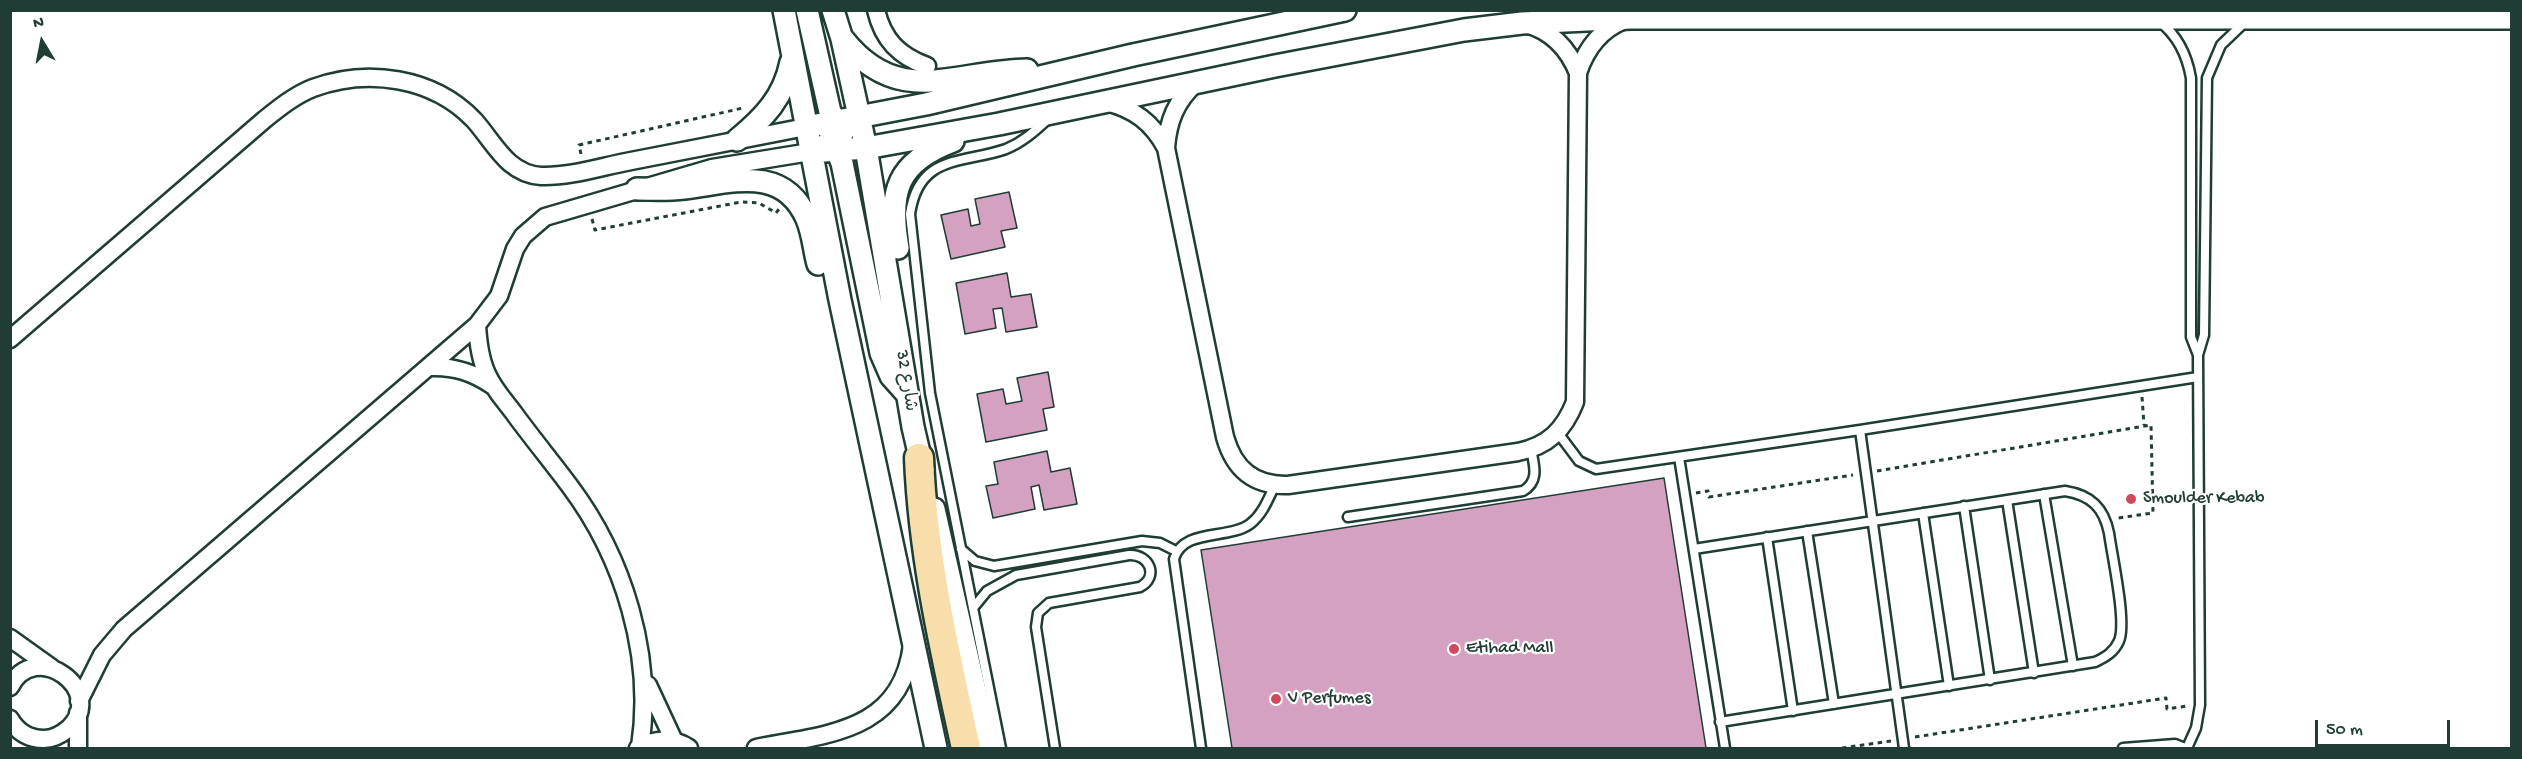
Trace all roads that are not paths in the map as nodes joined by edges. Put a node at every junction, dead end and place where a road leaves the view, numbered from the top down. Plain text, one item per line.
1 (784, 10) edge
2 (807, 10) edge
3 (833, 10) edge
4 (876, 10) edge
5 (1306, 10) edge
6 (1345, 10) edge
7 (1631, 18) junction
8 (2155, 18) junction
9 (2252, 18) junction
10 (2511, 18) edge
11 (1522, 23) junction
12 (1273, 27) junction
13 (842, 39) junction
14 (792, 55) junction
15 (927, 66) dead end
16 (1064, 72) junction
17 (1578, 73) junction
18 (1196, 83) junction
19 (1105, 102) junction
20 (1054, 112) junction
21 (860, 118) junction
22 (835, 122) junction
23 (999, 124) junction
24 (806, 127) junction
25 (737, 140) junction
26 (866, 148) junction
27 (1166, 148) junction
28 (837, 150) junction
29 (810, 152) junction
30 (637, 189) junction
31 (840, 300) junction
32 (894, 310) junction
33 (477, 325) junction
34 (10, 339) edge
35 (2198, 355) junction
36 (430, 368) junction
37 (2198, 377) junction
38 (493, 386) junction
39 (907, 394) junction
40 (1860, 430) junction
41 (1558, 433) junction
42 (1531, 449) junction
43 (1679, 457) junction
44 (920, 458) junction
45 (1275, 485) junction
46 (2044, 494) junction
47 (2007, 500) junction
48 (1964, 506) junction
49 (1923, 513) junction
50 (1348, 517) dead end
51 (1873, 521) junction
52 (1807, 531) junction
53 (1767, 537) junction
54 (960, 548) junction
55 (1694, 549) junction
56 (1176, 550) junction
57 (973, 608) junction
58 (10, 638) edge
59 (913, 642) junction
60 (2073, 666) junction
61 (52, 668) junction
62 (643, 673) junction
63 (2034, 673) junction
64 (1989, 680) junction
65 (1949, 686) junction
66 (10, 687) edge
67 (1897, 694) junction
68 (1834, 704) junction
69 (78, 707) junction
70 (1794, 711) junction
71 (10, 720) edge
72 (1720, 722) junction
73 (34, 739) junction
74 (10, 740) edge
75 (1904, 744) edge
76 (681, 745) edge
77 (51, 748) edge
78 (78, 748) edge
79 (639, 748) edge
80 (756, 748) edge
81 (936, 748) edge
82 (966, 748) edge
83 (988, 748) edge
84 (1001, 748) edge
85 (1055, 748) edge
86 (1201, 748) edge
87 (1725, 748) edge
88 (2123, 748) edge
89 (2186, 748) edge

1 - 14 street
2 - 22 street
3 - 13 street, شارع 32
4 - 15 street
5 - 12 street
6 - 12 street
7 - 8 street
7 - 11 street
7 - 17 street
8 - 9 street
8 - 35 lane
9 - 10 street
9 - 35 lane
11 - 17 street
11 - 18 street
12 - 16 street
13 - 16 street
13 - 21 street, شارع 32
14 - 24 street
14 - 25 street
16 - 21 street
17 - 41 street
18 - 19 street
18 - 27 street
19 - 20 street
19 - 27 street
20 - 23 street
20 - 54 lane
21 - 22 street
21 - 26 street, شارع 32
22 - 24 street
22 - 26 street
23 - 26 street
23 - 32 street
24 - 25 street
24 - 28 street
24 - 29 street
25 - 34 street
26 - 28 street
26 - 32 street, شارع 32
27 - 45 street
28 - 29 street
28 - 39 street
29 - 30 street
29 - 31 street
30 - 31 street
30 - 33 street
31 - 59 street
32 - 39 street, شارع 32
33 - 36 street
33 - 38 street
35 - 37 lane
36 - 38 street
36 - 69 street
37 - 40 lane
37 - 89 lane
38 - 62 street
39 - 44 street, شارع 32
40 - 43 lane
40 - 51 lane
41 - 42 street
41 - 43 lane
42 - 45 street
42 - 50 lane
43 - 55 lane
44 - 82 highway
44 - 83 street, شارع 32
45 - 56 lane
46 - 47 lane
46 - 60 lane
46 - 60 lane
47 - 48 lane
47 - 63 lane
48 - 49 lane
48 - 64 lane
49 - 51 lane
49 - 65 lane
51 - 52 lane
51 - 67 lane
52 - 53 lane
52 - 68 lane
53 - 55 lane
53 - 70 lane
54 - 56 lane
54 - 57 lane
55 - 72 lane
56 - 86 lane
57 - 84 lane
57 - 85 lane
58 - 61 street
59 - 80 street
59 - 81 street
60 - 63 lane
61 - 66 street
61 - 69 street
62 - 76 street
62 - 79 street
63 - 64 lane
64 - 65 lane
65 - 67 lane
67 - 68 lane
67 - 75 lane
68 - 70 lane
69 - 73 street
69 - 78 street
70 - 72 lane
71 - 73 street
72 - 87 lane
73 - 74 street
73 - 77 street
76 - 79 street
88 - 89 lane

